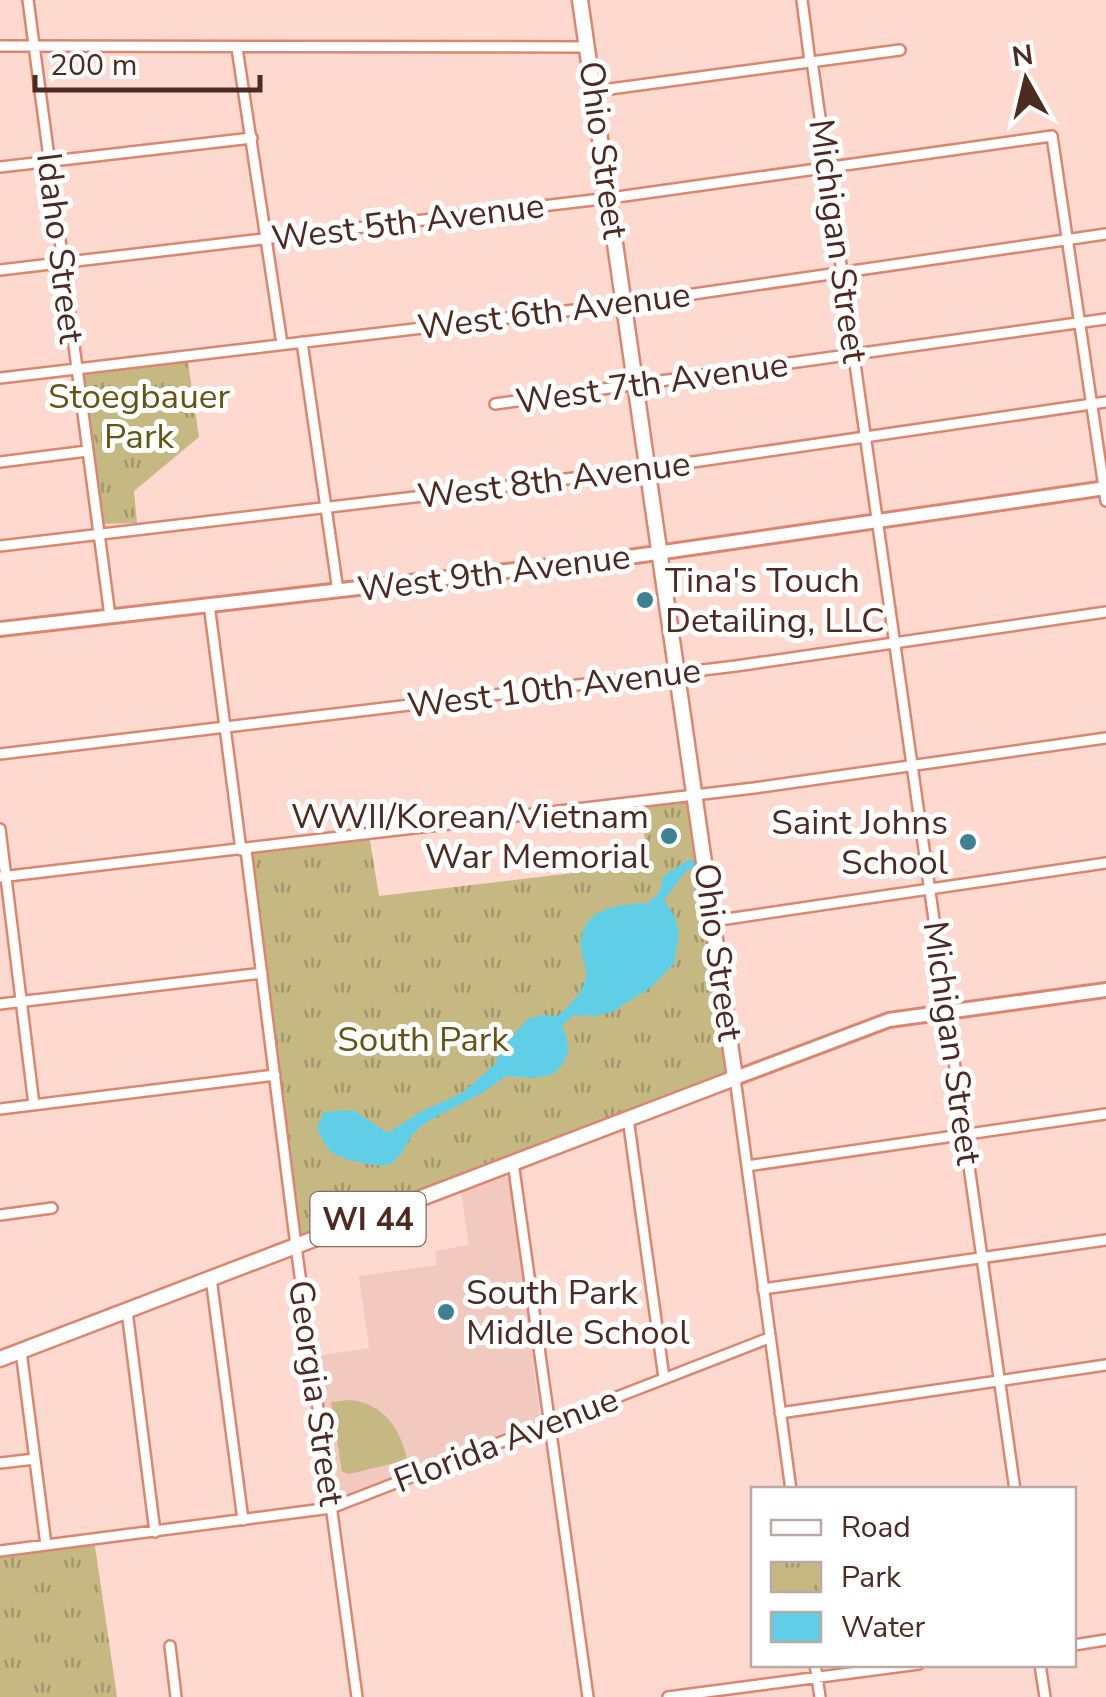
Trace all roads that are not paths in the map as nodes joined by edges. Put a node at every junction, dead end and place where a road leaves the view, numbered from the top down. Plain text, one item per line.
1 (28, 0) edge
2 (580, 0) edge
3 (802, 0) edge
4 (0, 46) edge
5 (34, 46) junction
6 (588, 47) junction
7 (238, 48) junction
8 (900, 50) dead end
9 (811, 61) junction
10 (595, 91) junction
11 (252, 138) junction
12 (49, 161) junction
13 (0, 167) edge
14 (828, 167) junction
15 (610, 198) junction
16 (1106, 234) edge
17 (267, 238) junction
18 (1067, 240) junction
19 (63, 263) junction
20 (0, 270) edge
21 (842, 273) junction
22 (626, 304) junction
23 (1106, 319) edge
24 (1078, 323) junction
25 (302, 342) junction
26 (282, 344) junction
27 (855, 356) junction
28 (76, 369) junction
29 (0, 378) edge
30 (637, 386) junction
31 (1106, 402) edge
32 (495, 404) dead end
33 (1091, 404) junction
34 (866, 437) junction
35 (88, 452) junction
36 (0, 462) edge
37 (650, 468) junction
38 (1105, 493) edge
39 (325, 508) junction
40 (880, 521) junction
41 (100, 534) junction
42 (0, 546) edge
43 (662, 552) junction
44 (338, 591) junction
45 (209, 604) junction
46 (1106, 612) edge
47 (110, 616) junction
48 (0, 629) edge
49 (897, 642) junction
50 (678, 673) junction
51 (225, 727) junction
52 (1106, 738) edge
53 (0, 754) edge
54 (913, 766) junction
55 (696, 796) junction
56 (0, 829) edge
57 (244, 850) junction
58 (1106, 863) edge
59 (3, 877) edge
60 (930, 888) junction
61 (713, 921) junction
62 (262, 973) junction
63 (1106, 990) edge
64 (22, 1002) junction
65 (0, 1004) edge
66 (948, 1012) junction
67 (275, 1076) junction
68 (735, 1078) junction
69 (34, 1105) junction
70 (0, 1109) edge
71 (1106, 1114) edge
72 (628, 1118) junction
73 (965, 1134) junction
74 (514, 1162) junction
75 (747, 1166) junction
76 (52, 1208) dead end
77 (0, 1215) edge
78 (1106, 1240) edge
79 (296, 1246) junction
80 (983, 1257) junction
81 (211, 1278) junction
82 (763, 1289) junction
83 (127, 1311) junction
84 (769, 1338) junction
85 (21, 1351) junction
86 (0, 1360) edge
87 (1106, 1364) edge
88 (664, 1378) junction
89 (1000, 1380) junction
90 (780, 1413) junction
91 (550, 1423) junction
92 (36, 1459) junction
93 (0, 1463) edge
94 (790, 1487) edge
95 (1016, 1487) edge
96 (332, 1508) junction
97 (242, 1520) junction
98 (155, 1532) junction
99 (46, 1545) junction
100 (0, 1551) edge
101 (1106, 1640) edge
102 (1076, 1645) edge
103 (170, 1646) dead end
104 (815, 1667) edge
105 (897, 1667) edge
106 (1040, 1667) edge
107 (817, 1678) junction
108 (176, 1697) edge
109 (357, 1697) edge
110 (588, 1697) edge
111 (668, 1697) edge
112 (820, 1697) edge
113 (1044, 1697) edge

1 - 5 street, Idaho Street
2 - 6 main road, Ohio Street
3 - 9 street, Michigan Street
4 - 5 street
5 - 7 street
5 - 12 street, Idaho Street
6 - 7 street
6 - 10 main road, Ohio Street
7 - 11 street
8 - 9 street
9 - 10 street
9 - 14 street, Michigan Street
10 - 15 main road, Ohio Street
11 - 12 street
11 - 17 street
12 - 13 street
12 - 19 street, Idaho Street
14 - 15 street, West 5th Avenue
14 - 18 street, West 5th Avenue
14 - 21 street, Michigan Street
15 - 17 street, West 5th Avenue
15 - 22 main road, Ohio Street
16 - 18 street, West 6th Avenue
17 - 19 street, West 5th Avenue
17 - 26 street
18 - 21 street, West 6th Avenue
18 - 24 street
19 - 20 street, West 5th Avenue
19 - 28 street, Idaho Street
21 - 22 street, West 6th Avenue
21 - 27 street, Michigan Street
22 - 25 street, West 6th Avenue
22 - 30 main road, Ohio Street
23 - 24 street, West 7th Avenue
24 - 27 street, West 7th Avenue
24 - 33 street
25 - 26 street, West 6th Avenue
25 - 39 street
26 - 28 street, West 6th Avenue
27 - 30 street, West 7th Avenue
27 - 34 street, Michigan Street
28 - 29 street, West 6th Avenue
28 - 35 street, Idaho Street
30 - 32 street, West 7th Avenue
30 - 37 main road, Ohio Street
31 - 33 street, West 8th Avenue
33 - 34 street, West 8th Avenue
33 - 38 street
34 - 37 street, West 8th Avenue
34 - 40 street, Michigan Street
35 - 36 street
35 - 41 street, Idaho Street
37 - 39 street, West 8th Avenue
37 - 43 main road, Ohio Street
38 - 40 main road, West 9th Avenue
39 - 41 street, West 8th Avenue
39 - 44 street
40 - 43 main road, West 9th Avenue
40 - 49 street, Michigan Street
41 - 42 street, West 8th Avenue
41 - 47 street, Idaho Street
43 - 44 main road, West 9th Avenue
43 - 50 main road, Ohio Street
44 - 45 main road, West 9th Avenue
45 - 47 main road, West 9th Avenue
45 - 51 street, Georgia Street
46 - 49 street, West 10th Avenue
47 - 48 main road, West 9th Avenue
49 - 50 street, West 10th Avenue
49 - 54 street, Michigan Street
50 - 51 street, West 10th Avenue
50 - 55 main road, Ohio Street
51 - 53 street, West 10th Avenue
51 - 57 street, Georgia Street
52 - 54 street
54 - 55 street
54 - 60 street, Michigan Street
55 - 57 street
55 - 61 main road, Ohio Street
56 - 59 street
57 - 59 street
57 - 62 street, Georgia Street
58 - 60 street
59 - 64 street
60 - 61 street
60 - 66 street, Michigan Street
61 - 68 main road, Ohio Street
62 - 64 street
62 - 67 street, Georgia Street
63 - 66 main road
64 - 65 street
64 - 69 street
66 - 68 main road
66 - 73 street, Michigan Street
67 - 69 street
67 - 79 street, Georgia Street
68 - 72 main road, WI 44
68 - 75 street, Ohio Street
69 - 70 street
71 - 73 street
72 - 74 main road, WI 44
72 - 88 street
73 - 75 street
73 - 80 street, Michigan Street
74 - 79 main road, WI 44
74 - 91 street
75 - 82 street, Ohio Street
76 - 77 street
78 - 80 street
79 - 81 main road, WI 44
79 - 96 street, Georgia Street
80 - 82 street
80 - 89 street, Michigan Street
81 - 83 main road, WI 44
81 - 97 street
82 - 84 street, Ohio Street
83 - 85 main road, WI 44
83 - 98 street
84 - 88 street, Florida Avenue
84 - 90 street, Ohio Street
85 - 86 main road, WI 44
85 - 92 street
87 - 89 street
88 - 91 street, Florida Avenue
89 - 90 street
89 - 95 street, Michigan Street
90 - 94 street, Ohio Street
91 - 96 street, Florida Avenue
91 - 110 street
92 - 93 street
92 - 99 street
96 - 97 street, Florida Avenue
96 - 109 street, Georgia Street
97 - 98 street, Florida Avenue
98 - 99 street, Florida Avenue
99 - 100 street, Florida Avenue
101 - 102 street
103 - 108 street
104 - 107 street
105 - 107 street
106 - 113 street
107 - 111 street
107 - 112 street

